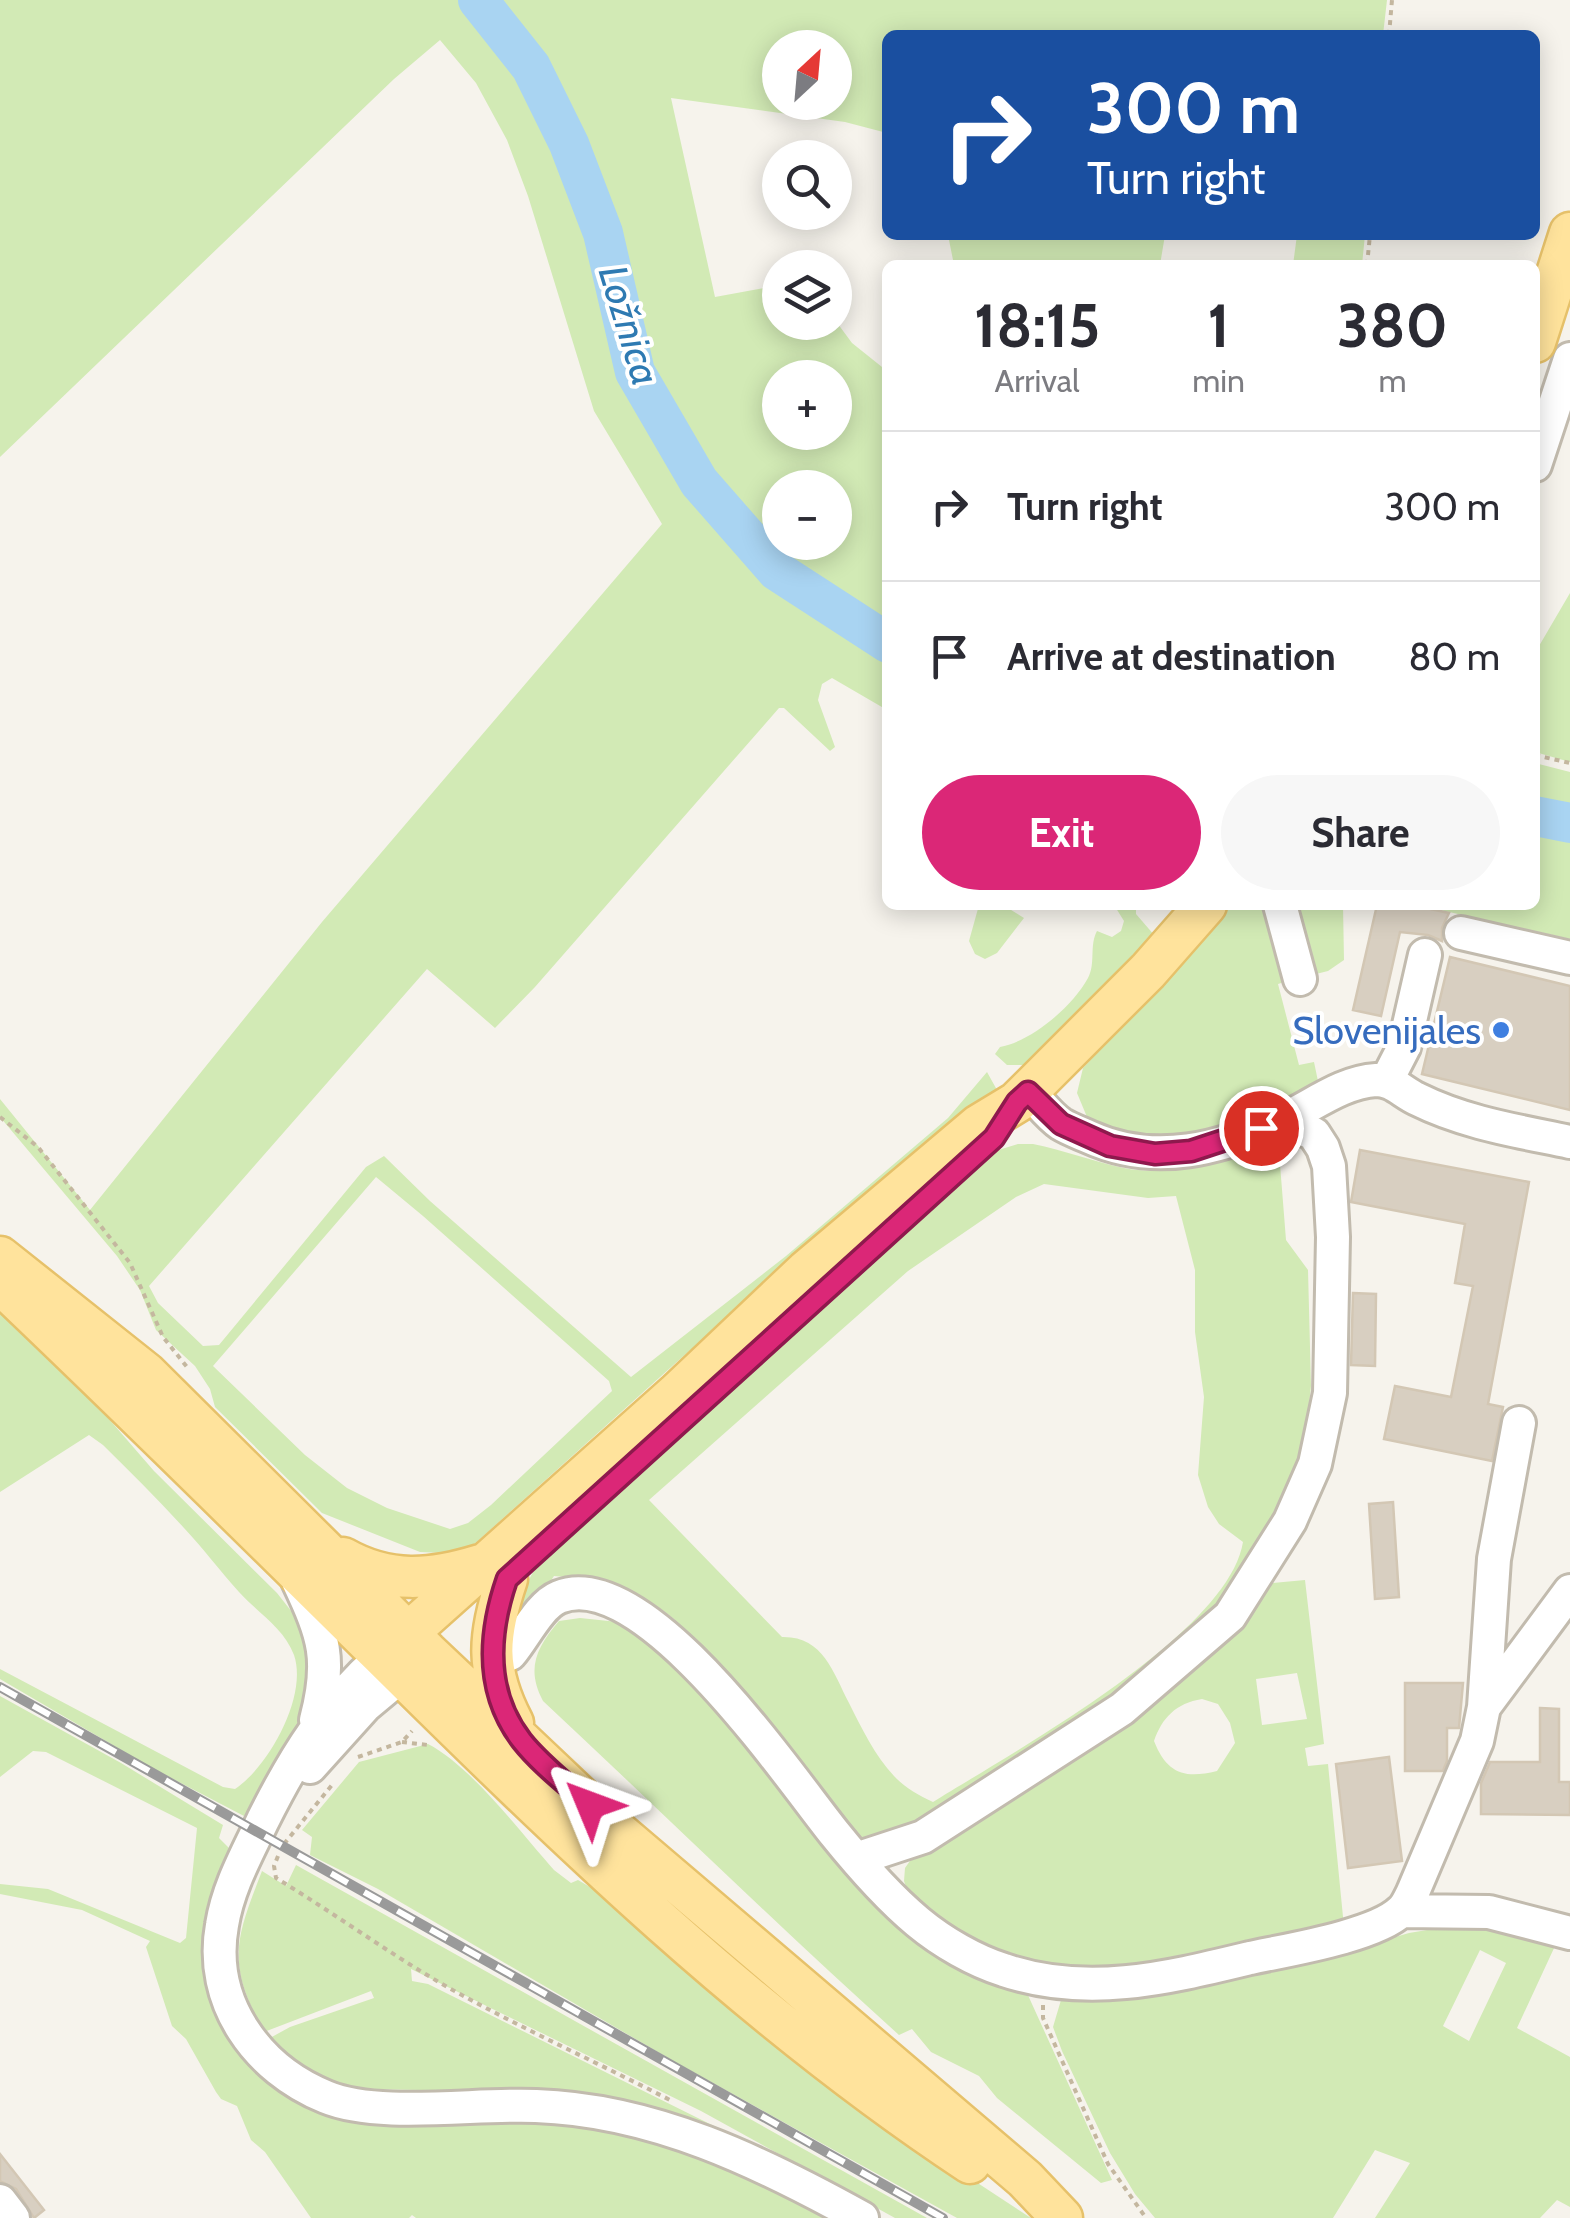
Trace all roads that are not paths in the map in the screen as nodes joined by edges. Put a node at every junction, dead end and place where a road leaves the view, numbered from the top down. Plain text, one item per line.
1 (1570, 233) edge
2 (1540, 326) edge
3 (1570, 359) edge
4 (1540, 449) edge
5 (1202, 910) edge
6 (1281, 910) edge
7 (1461, 933) dead end
8 (1425, 955) dead end
9 (1570, 958) edge
10 (1300, 979) dead end
11 (1388, 1080) junction
12 (1023, 1097) junction
13 (1284, 1120) junction
14 (1570, 1142) edge
15 (0, 1256) edge
16 (0, 1284) edge
17 (1519, 1423) dead end
18 (308, 1559) junction
19 (498, 1570) junction
20 (1570, 1590) edge
21 (404, 1654) junction
22 (510, 1654) dead end
23 (1484, 1707) junction
24 (314, 1730) junction
25 (522, 1740) junction
26 (262, 1824) junction
27 (856, 1860) junction
28 (1402, 1911) junction
29 (1570, 1933) edge
30 (0, 2201) edge
31 (14, 2218) edge
32 (862, 2218) edge
33 (1060, 2218) edge

1 - 2 main road
3 - 4 street
5 - 12 main road
6 - 10 street
7 - 9 street
8 - 11 street
11 - 13 street
11 - 14 street
12 - 13 street
12 - 19 main road
13 - 27 street
15 - 18 main road
16 - 18 main road
17 - 23 street
18 - 19 main road
18 - 21 main road
18 - 24 street
19 - 21 main road
19 - 25 main road
20 - 23 street
21 - 24 street
21 - 25 main road
21 - 26 street
21 - 33 main road
22 - 27 street
23 - 28 street
24 - 26 street
25 - 33 main road
26 - 32 street
27 - 28 street
28 - 29 street
30 - 31 street

